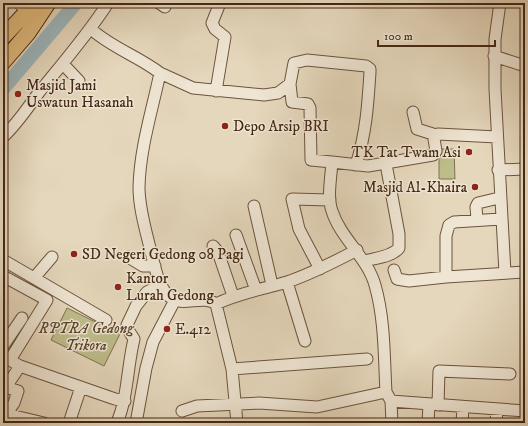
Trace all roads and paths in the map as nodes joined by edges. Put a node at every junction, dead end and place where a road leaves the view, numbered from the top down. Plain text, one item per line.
1 (58, 3) edge
2 (108, 3) edge
3 (220, 3) edge
4 (500, 3) edge
5 (31, 5) edge
6 (91, 29) junction
7 (28, 33) junction
8 (5, 35) edge
9 (494, 56) junction
10 (3, 62) edge
11 (62, 64) junction
12 (525, 66) edge
13 (160, 73) junction
14 (79, 81) dead end
15 (290, 84) junction
16 (216, 90) junction
17 (413, 112) dead end
18 (436, 135) junction
19 (3, 137) edge
20 (497, 137) junction
21 (332, 162) junction
22 (386, 164) junction
23 (356, 165) junction
24 (525, 169) edge
25 (498, 170) junction
26 (499, 198) junction
27 (330, 200) junction
28 (254, 206) dead end
29 (501, 219) junction
30 (477, 220) junction
31 (236, 235) dead end
32 (213, 246) dead end
33 (357, 250) junction
34 (52, 257) dead end
35 (128, 257) dead end
36 (3, 260) edge
37 (365, 261) junction
38 (155, 266) junction
39 (320, 269) junction
40 (394, 270) dead end
41 (525, 272) edge
42 (505, 273) junction
43 (3, 276) edge
44 (446, 277) junction
45 (34, 278) junction
46 (287, 282) junction
47 (162, 285) junction
48 (272, 286) junction
49 (256, 290) junction
50 (233, 296) junction
51 (175, 300) junction
52 (216, 304) junction
53 (22, 318) dead end
54 (106, 320) dead end
55 (305, 341) dead end
56 (3, 346) edge
57 (367, 359) dead end
58 (11, 361) edge
59 (232, 369) junction
60 (510, 374) dead end
61 (81, 387) junction
62 (388, 397) junction
63 (125, 401) junction
64 (236, 405) junction
65 (434, 405) junction
66 (463, 407) junction
67 (497, 410) junction
68 (182, 411) dead end
69 (525, 411) edge
70 (4, 416) edge
71 (44, 423) edge
72 (68, 423) edge
73 (118, 423) edge
74 (136, 423) edge
75 (237, 423) edge
76 (392, 423) edge
77 (428, 423) edge
78 (462, 423) edge
79 (496, 423) edge

1 - 7 highway
2 - 6 street
3 - 16 street
4 - 9 street
5 - 7 highway
5 - 8 highway
6 - 11 street
6 - 13 street
7 - 10 highway
9 - 12 street
9 - 20 street
11 - 14 street
11 - 19 street
13 - 16 street
13 - 38 street
15 - 16 street
15 - 21 street
15 - 23 street
17 - 18 street
18 - 20 street
18 - 22 street
20 - 25 street
21 - 23 street
21 - 27 street
22 - 23 street
22 - 37 street
24 - 25 street
25 - 26 street
26 - 29 street
26 - 30 street
27 - 33 street
27 - 39 street
28 - 48 street
29 - 30 street
29 - 42 street
30 - 44 street
31 - 49 street
32 - 50 street
33 - 37 street
33 - 39 street
34 - 45 street
35 - 38 street
36 - 45 street
37 - 62 street
38 - 47 street
39 - 46 street
40 - 44 street
41 - 42 street
42 - 44 street
43 - 58 street
45 - 54 street
46 - 48 street
46 - 55 street
47 - 51 street
47 - 63 street
48 - 49 street
49 - 50 street
50 - 52 street
51 - 52 street
51 - 74 street
52 - 59 street
53 - 56 street
57 - 59 street
58 - 61 street
58 - 70 street
59 - 64 street
60 - 65 street
61 - 63 street
61 - 72 street
62 - 64 street
62 - 65 street
62 - 76 street
63 - 73 street
64 - 68 street
64 - 75 street
65 - 66 street
65 - 77 street
66 - 67 street
66 - 78 street
67 - 69 street
67 - 79 street
70 - 71 street

